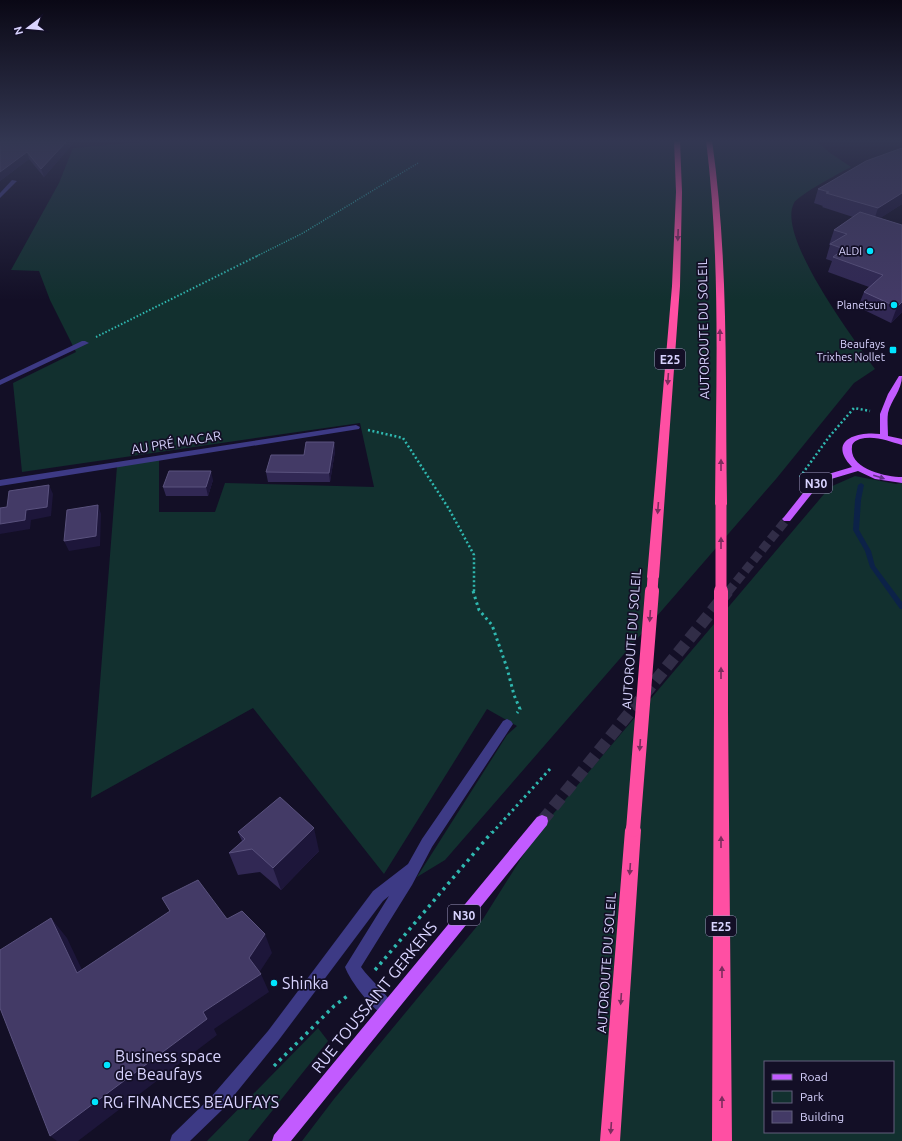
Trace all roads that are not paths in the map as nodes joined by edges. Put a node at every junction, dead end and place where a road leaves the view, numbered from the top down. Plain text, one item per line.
1 (679, 193) edge
2 (716, 193) edge
3 (85, 343) road end
4 (902, 378) edge
5 (0, 383) edge
6 (356, 427) road end
7 (884, 436) junction
8 (902, 442) edge
9 (858, 468) junction
10 (902, 480) edge
11 (0, 483) edge
12 (787, 519) tunnel mouth
13 (507, 724) road end
14 (542, 822) tunnel mouth
15 (413, 869) junction
16 (387, 1009) junction
17 (178, 1141) edge
18 (280, 1141) edge
19 (610, 1141) edge
20 (722, 1141) edge

1 -> 19 highway, AUTOROUTE DU SOLEIL / E25, bridge
20 -> 2 highway, AUTOROUTE DU SOLEIL / E25, bridge
3 - 5 street
4 - 7 main road
6 - 11 street, AU PRÉ MACAR
7 - 8 main road
7 - 9 main road
9 -> 10 main road
9 - 12 main road, N30
13 - 15 street
14 - 16 main road, RUE TOUSSAINT GERKENS / N30
15 - 16 street
15 - 17 street
16 - 18 main road, RUE TOUSSAINT GERKENS / N30

